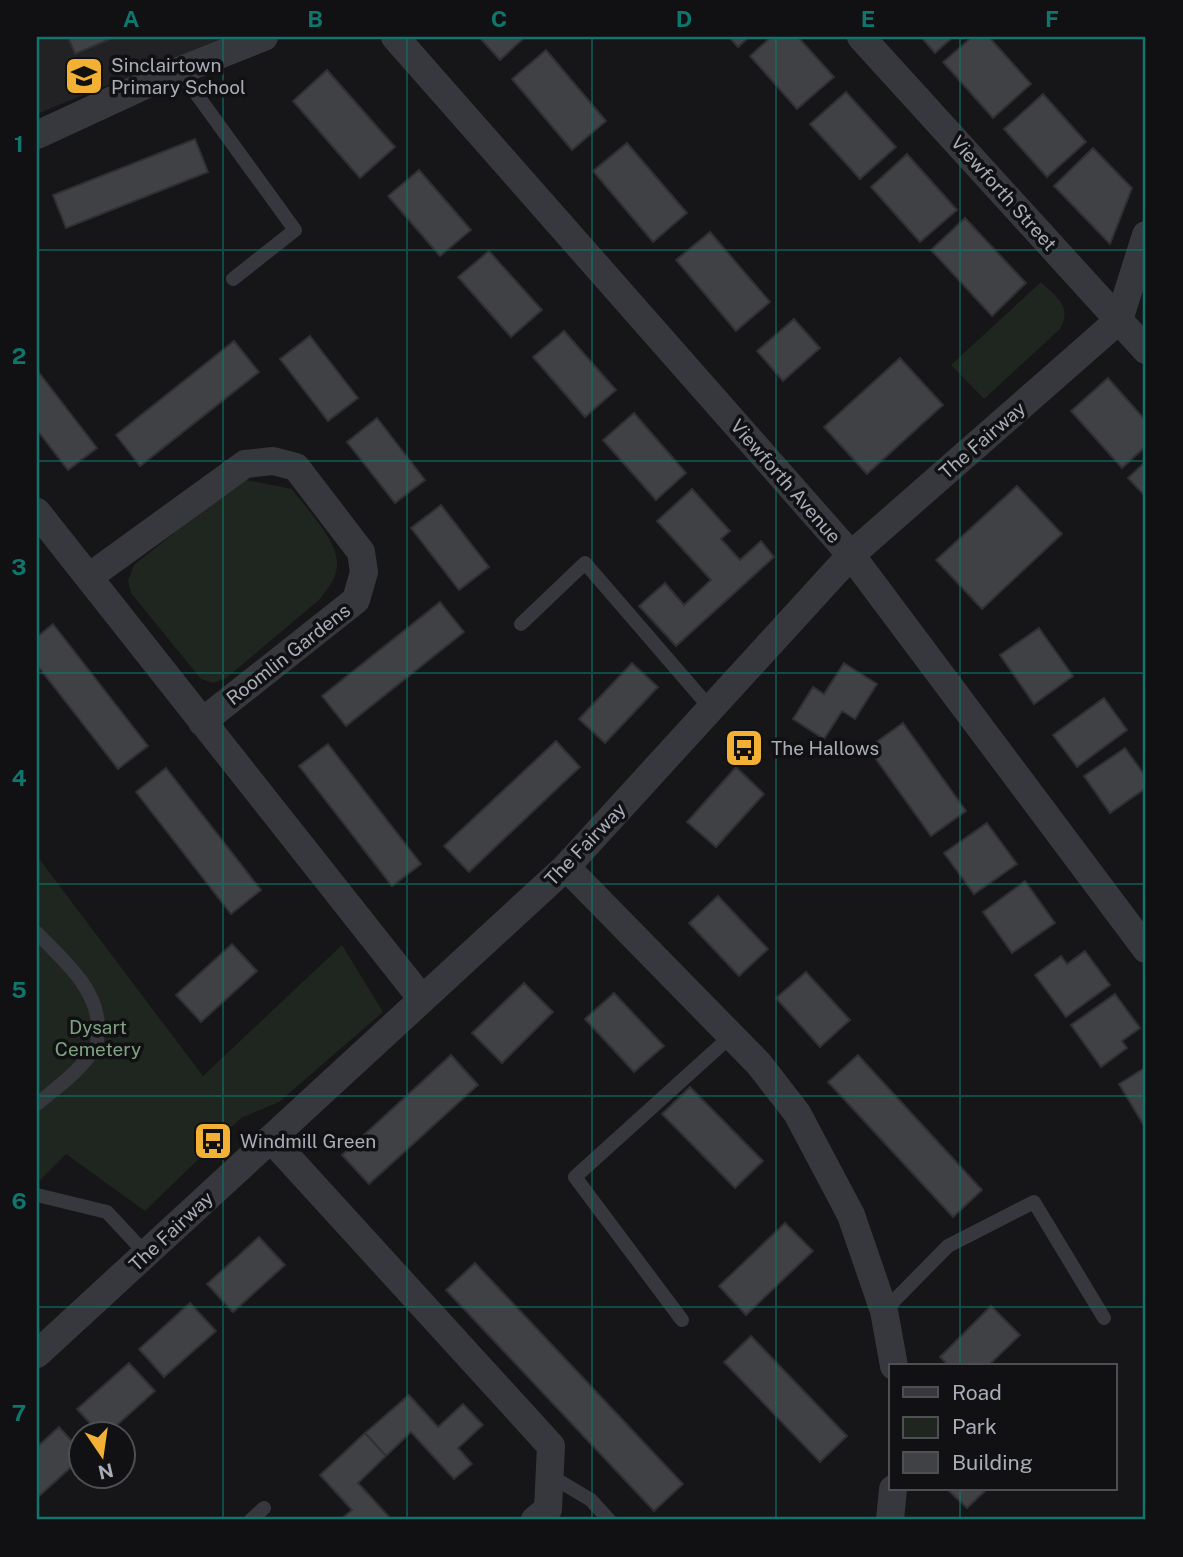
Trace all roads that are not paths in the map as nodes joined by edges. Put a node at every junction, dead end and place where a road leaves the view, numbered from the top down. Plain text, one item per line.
1 (264, 37) edge
2 (395, 37) edge
3 (861, 37) edge
4 (179, 70) junction
5 (37, 135) edge
6 (1146, 235) edge
7 (233, 279) dead end
8 (1119, 320) junction
9 (1146, 350) edge
10 (37, 512) edge
11 (851, 555) junction
12 (89, 577) junction
13 (521, 624) dead end
14 (710, 709) junction
15 (202, 722) junction
16 (566, 867) junction
17 (37, 933) edge
18 (1146, 949) edge
19 (422, 999) junction
20 (731, 1036) junction
21 (37, 1104) edge
22 (271, 1139) junction
23 (37, 1195) edge
24 (146, 1254) junction
25 (884, 1311) junction
26 (1104, 1318) dead end
27 (682, 1320) dead end
28 (37, 1354) edge
29 (894, 1364) edge
30 (549, 1475) junction
31 (893, 1490) edge
32 (264, 1508) dead end
33 (251, 1520) edge
34 (535, 1520) edge
35 (609, 1520) edge
36 (890, 1520) edge

1 - 4 street
2 - 11 street, Viewforth Avenue
3 - 8 street, Viewforth Street
4 - 5 street
4 - 7 lane
6 - 8 street
8 - 9 street, Viewforth Street
8 - 11 street, The Fairway
10 - 12 street
11 - 14 street, The Fairway
11 - 18 street, Viewforth Avenue
12 - 15 street
12 - 15 street, Roomlin Gardens
13 - 14 lane
14 - 16 street, The Fairway
15 - 19 street
16 - 19 street, The Fairway
16 - 20 street
17 - 21 lane
19 - 22 street, The Fairway
20 - 25 street
20 - 27 lane
22 - 24 street, The Fairway
22 - 30 street
23 - 24 lane
24 - 28 street, The Fairway
25 - 26 lane
25 - 29 street
30 - 34 street
30 - 35 lane
31 - 36 street
32 - 33 lane

